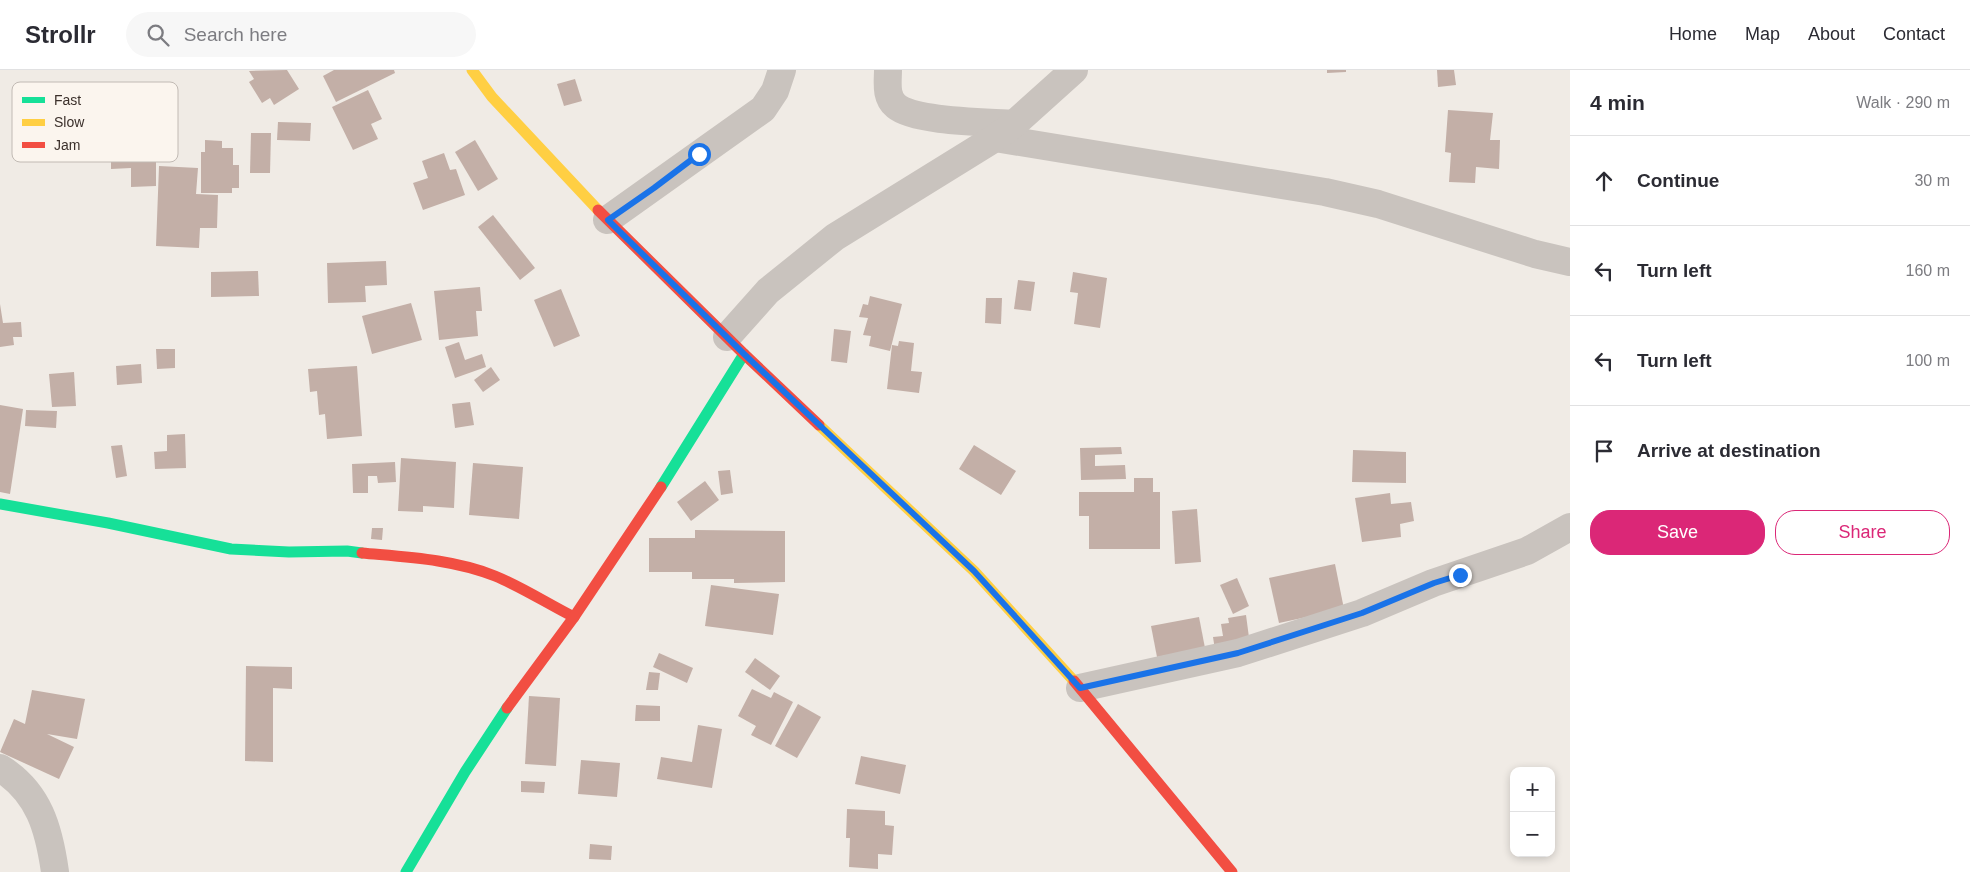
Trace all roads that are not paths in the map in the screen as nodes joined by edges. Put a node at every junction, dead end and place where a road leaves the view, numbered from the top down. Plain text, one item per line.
1 (472, 70) edge
2 (782, 70) edge
3 (888, 70) edge
4 (1074, 70) edge
5 (1004, 131) junction
6 (608, 220) junction
7 (1570, 262) edge
8 (735, 345) junction
9 (0, 504) edge
10 (1570, 527) edge
11 (574, 617) junction
12 (1080, 688) junction
13 (0, 768) edge
14 (55, 872) edge
15 (406, 872) edge
16 (1232, 872) edge

1 - 6 street
2 - 6 street
3 - 5 street
4 - 5 street
5 - 7 street
5 - 8 street
6 - 8 street
8 - 11 street
8 - 12 street
9 - 11 street
10 - 12 street
11 - 15 street
12 - 16 street
13 - 14 street

